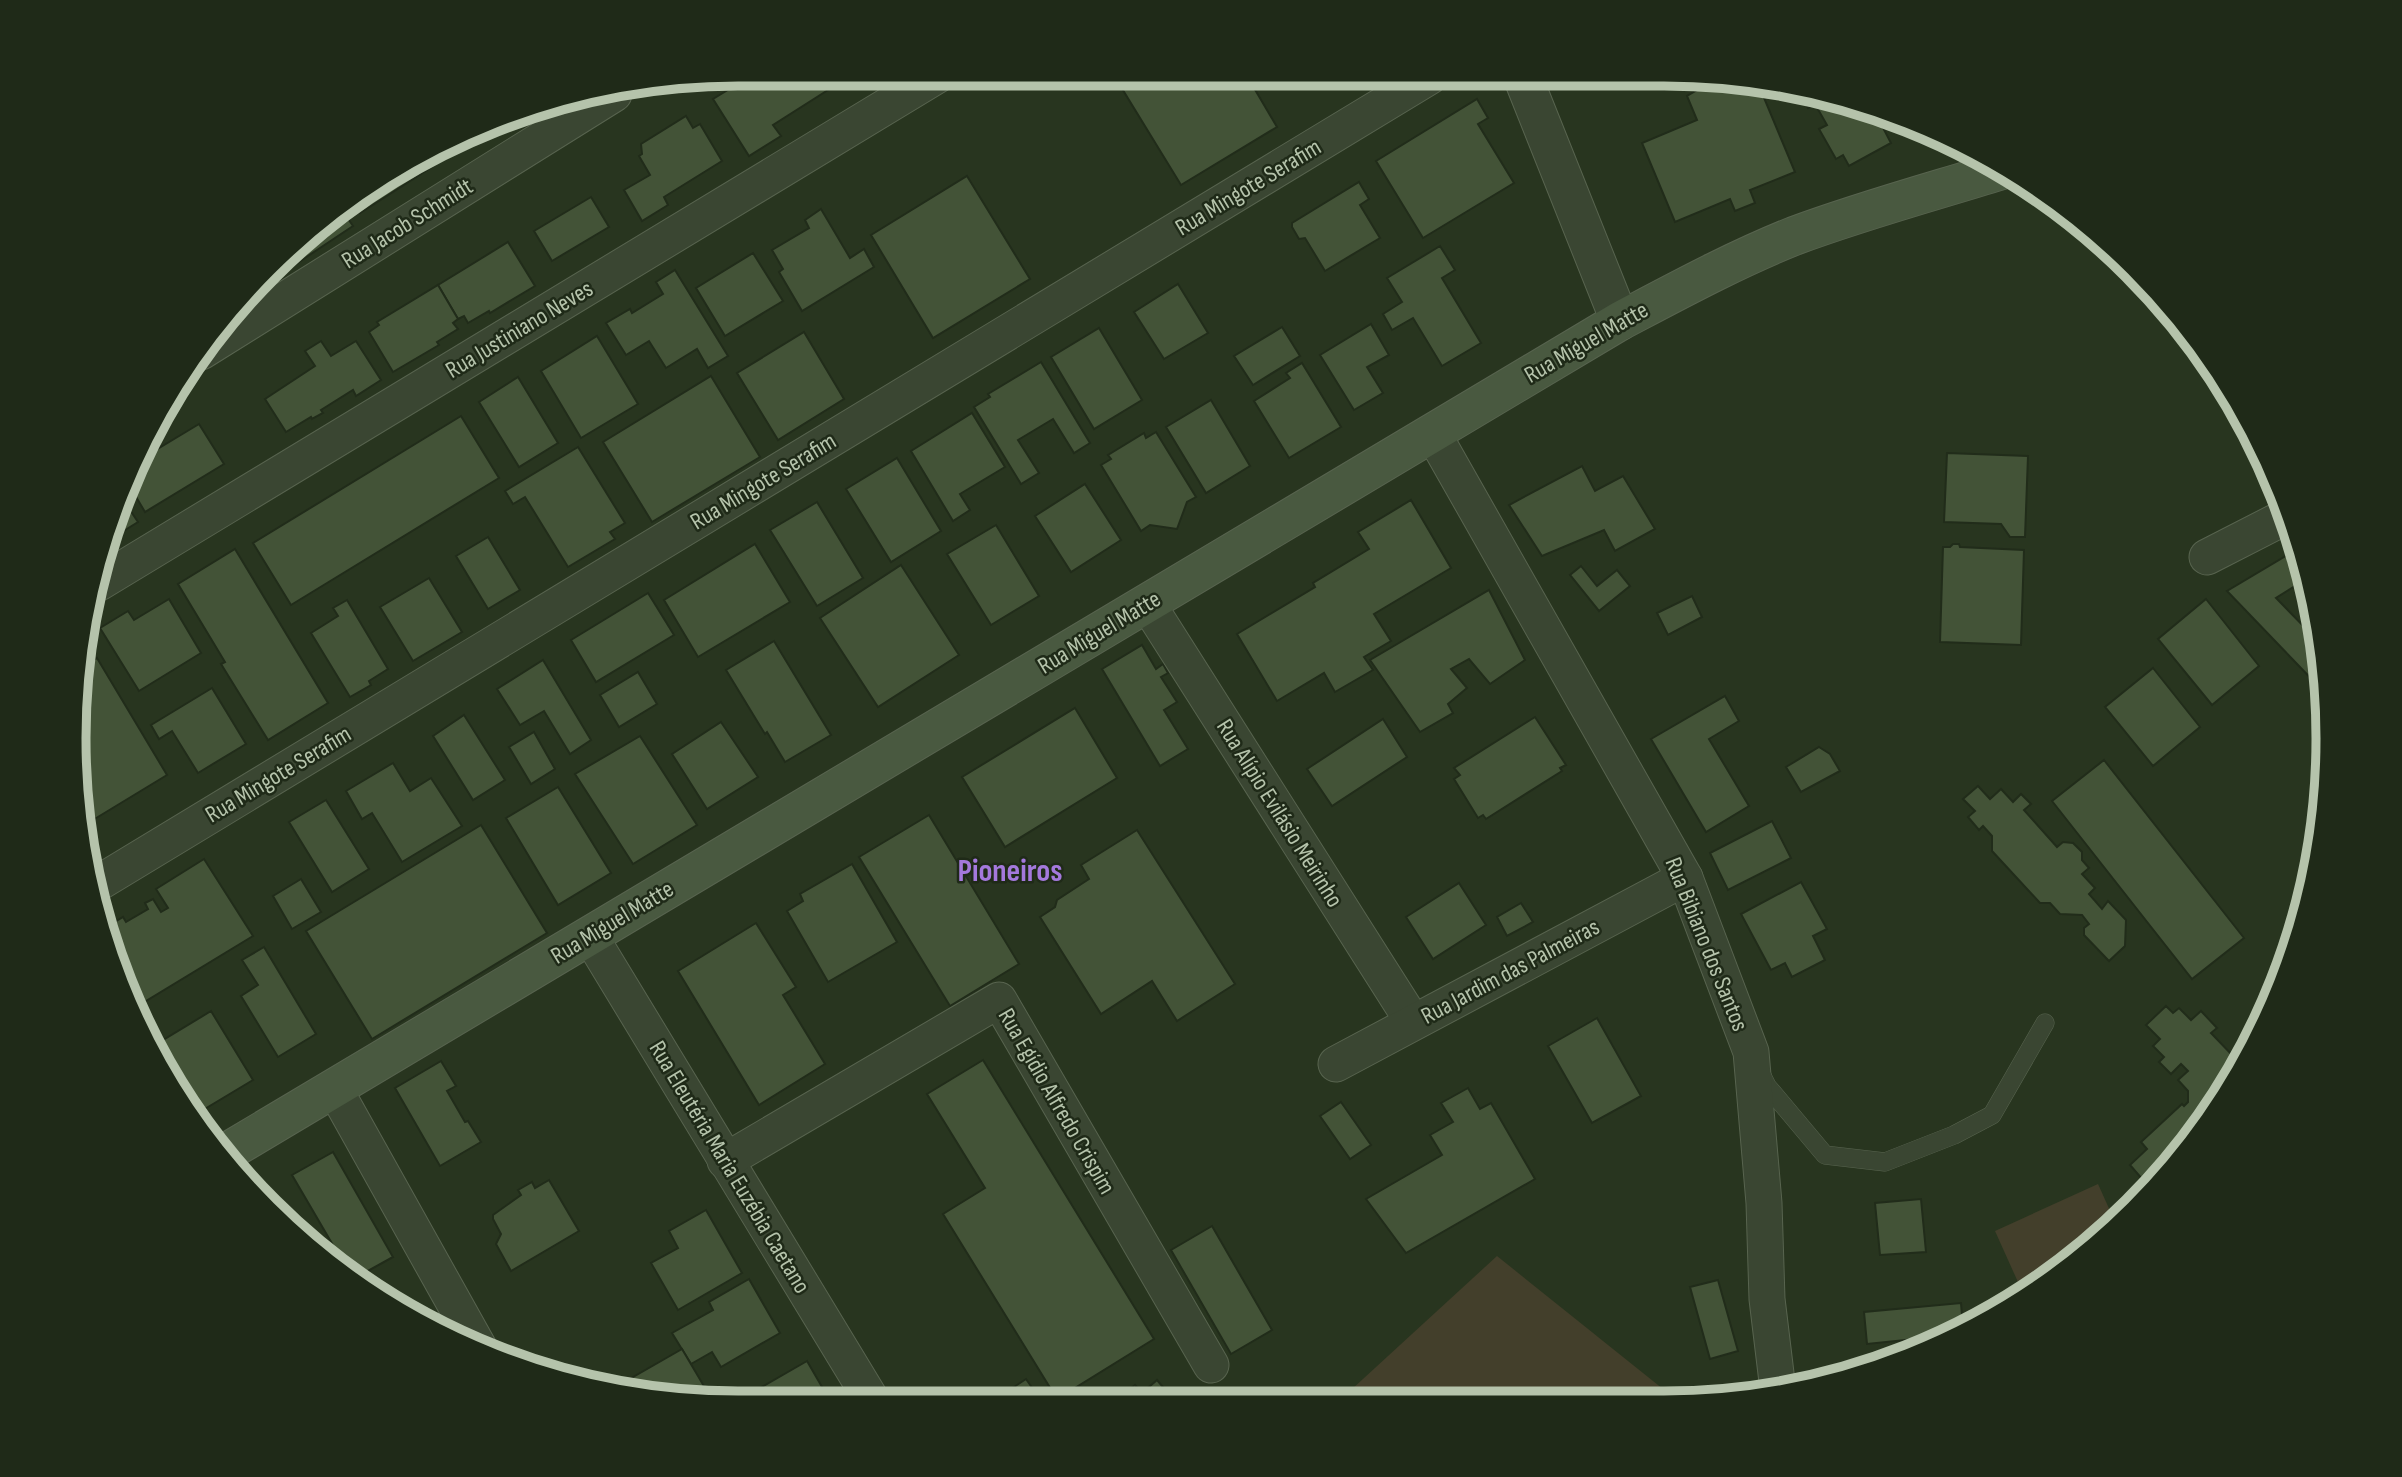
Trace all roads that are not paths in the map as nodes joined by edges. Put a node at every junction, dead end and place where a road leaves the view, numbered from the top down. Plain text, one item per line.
1 (920, 86) edge
2 (1414, 86) edge
3 (1526, 86) edge
4 (605, 99) edge
5 (1991, 173) edge
6 (1620, 321) junction
7 (224, 338) edge
8 (1432, 432) junction
9 (2279, 520) edge
10 (2207, 557) dead end
11 (106, 579) edge
12 (1147, 603) junction
13 (1685, 878) junction
14 (102, 881) edge
15 (590, 936) junction
16 (1413, 1022) junction
17 (2045, 1023) dead end
18 (1751, 1052) junction
19 (1336, 1064) dead end
20 (334, 1088) junction
21 (232, 1149) edge
22 (725, 1161) junction
23 (471, 1334) edge
24 (1210, 1366) dead end
25 (1777, 1381) edge
26 (866, 1391) edge

1 - 11 street, Rua Justiniano Neves
2 - 14 street, Rua Mingote Serafim
3 - 6 street
4 - 7 street, Rua Jacob Schmidt
5 - 6 main road, Rua Miguel Matte
6 - 8 main road, Rua Miguel Matte
8 - 12 main road, Rua Miguel Matte
8 - 13 street, Rua Bibiano dos Santos
9 - 10 street
12 - 15 main road, Rua Miguel Matte
12 - 16 street, Rua Alípio Evilásio Meirinho
13 - 16 street, Rua Jardim das Palmeiras
13 - 18 street, Rua Bibiano dos Santos
15 - 20 main road, Rua Miguel Matte
15 - 22 street, Rua Eleutéria Maria Euzébia Caetano
16 - 19 street, Rua Jardim das Palmeiras
17 - 18 lane
18 - 25 street, Rua Bibiano dos Santos
20 - 21 main road, Rua Miguel Matte
20 - 23 street
22 - 24 street, Rua Egídio Alfredo Crispim
22 - 26 street, Rua Eleutéria Maria Euzébia Caetano

